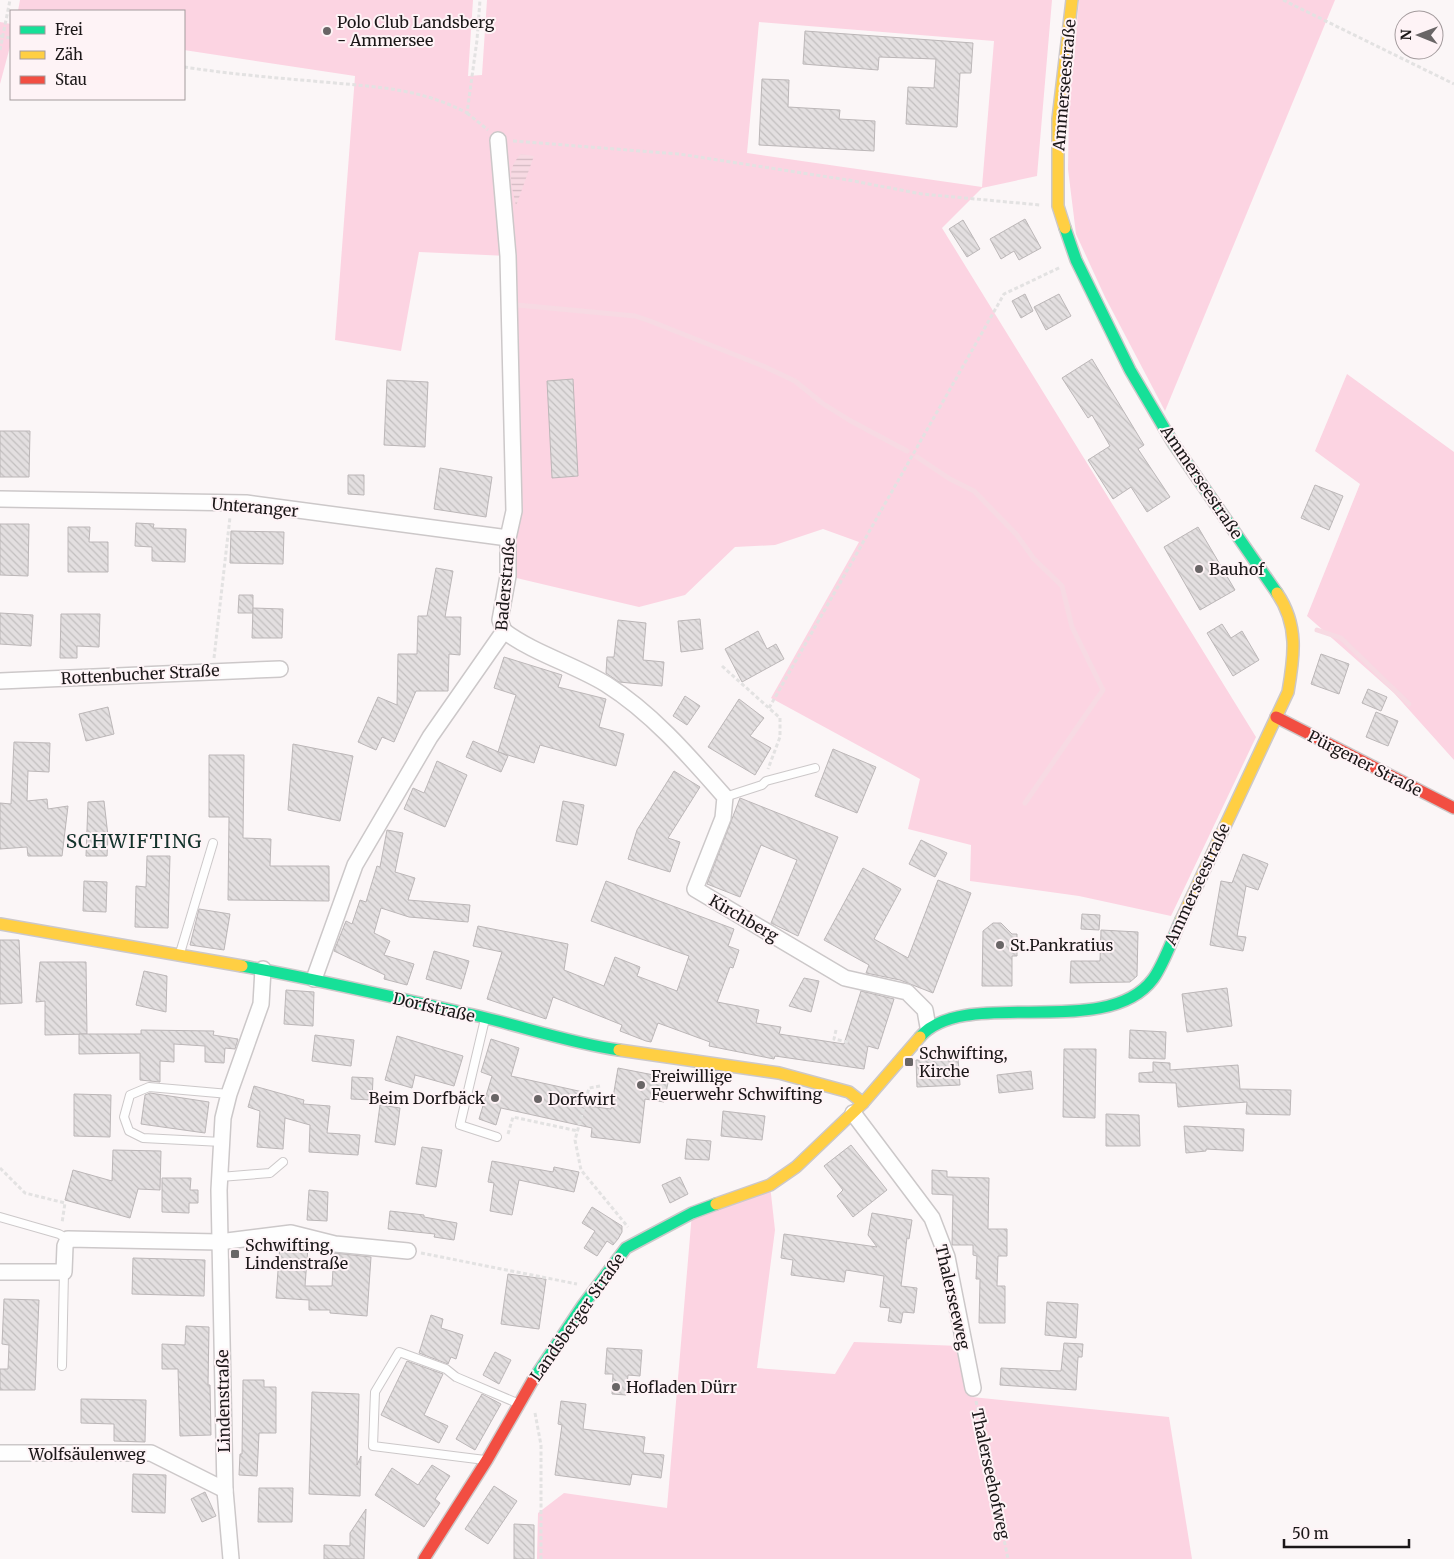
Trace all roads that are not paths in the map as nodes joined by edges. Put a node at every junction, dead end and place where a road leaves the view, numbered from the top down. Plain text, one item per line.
1 (1072, 0) edge
2 (498, 140) road end
3 (0, 499) edge
4 (508, 538) junction
5 (504, 631) junction
6 (280, 669) dead end
7 (0, 681) edge
8 (1276, 717) junction
9 (815, 768) dead end
10 (725, 797) junction
11 (1454, 808) edge
12 (213, 843) dead end
13 (0, 924) edge
14 (180, 955) junction
15 (263, 969) junction
16 (314, 979) junction
17 (485, 1019) junction
18 (928, 1027) junction
19 (229, 1094) junction
20 (858, 1108) junction
21 (497, 1137) road end
22 (222, 1142) junction
23 (283, 1162) dead end
24 (220, 1177) junction
25 (0, 1217) edge
26 (68, 1240) junction
27 (220, 1242) junction
28 (408, 1251) road end
29 (0, 1272) edge
30 (64, 1272) junction
31 (62, 1366) dead end
32 (973, 1388) road end
33 (519, 1404) junction
34 (0, 1453) edge
35 (487, 1460) junction
36 (225, 1490) junction
37 (231, 1559) edge
38 (424, 1559) edge

1 - 8 street, Ammerseestraße
2 - 4 street, Baderstraße
3 - 4 street, Unteranger
4 - 5 street, Baderstraße
5 - 10 street
5 - 16 street, Baderstraße
6 - 7 street, Rottenbucher Straße
8 - 11 street, Pürgener Straße
8 - 18 street, Ammerseestraße
9 - 10 lane
10 - 18 street, Kirchberg
12 - 14 lane
13 - 14 street, Dorfstraße
14 - 15 street, Dorfstraße
15 - 16 street, Dorfstraße
15 - 19 street, Lindenstraße
16 - 17 street, Dorfstraße
17 - 20 street, Dorfstraße
17 - 21 lane
18 - 20 street, Landsberger Straße
19 - 22 street, Lindenstraße
19 - 22 lane
20 - 32 street, Thalerseeweg
20 - 33 street, Landsberger Straße
22 - 24 street, Lindenstraße
23 - 24 lane
24 - 27 street, Lindenstraße
25 - 26 lane
26 - 27 street
26 - 30 street
27 - 28 street
27 - 36 street, Lindenstraße
29 - 30 street
30 - 31 lane
33 - 35 street, Landsberger Straße
33 - 35 lane
34 - 36 street, Wolfsäulenweg
35 - 38 street, Landsberger Straße
36 - 37 street, Lindenstraße

